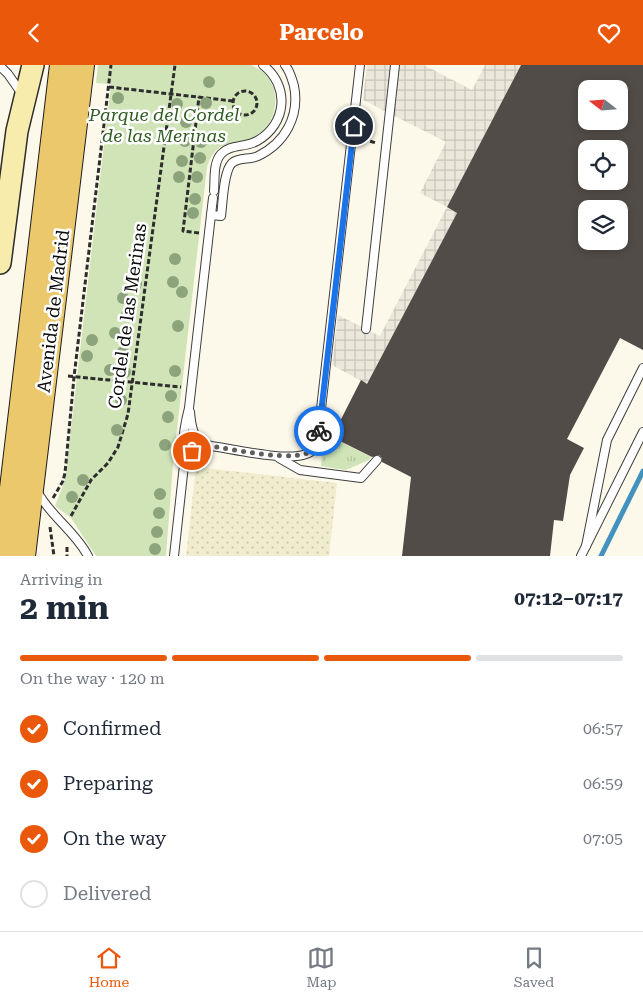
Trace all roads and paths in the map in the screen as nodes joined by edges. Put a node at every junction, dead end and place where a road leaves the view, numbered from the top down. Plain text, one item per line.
1 (33, 65) edge
2 (62, 65) edge
3 (82, 65) edge
4 (111, 65) edge
5 (175, 65) edge
6 (263, 65) edge
7 (285, 65) edge
8 (360, 65) edge
9 (395, 65) edge
10 (0, 66) edge
11 (108, 87) junction
12 (171, 94) junction
13 (199, 97) junction
14 (25, 100) junction
15 (233, 101) junction
16 (352, 137) junction
17 (386, 146) junction
18 (211, 215) junction
19 (200, 233) dead end
20 (1, 251) edge
21 (366, 329) dead end
22 (643, 368) edge
23 (68, 376) dead end
24 (74, 377) junction
25 (132, 382) junction
26 (182, 387) dead end
27 (189, 407) junction
28 (643, 432) edge
29 (205, 445) junction
30 (275, 455) junction
31 (377, 460) dead end
32 (184, 465) junction
33 (33, 473) junction
34 (53, 498) dead end
35 (50, 525) dead end
36 (69, 529) junction
37 (586, 546) junction
38 (175, 555) edge
39 (4, 556) edge
40 (23, 556) edge
41 (54, 556) edge
42 (67, 556) edge
43 (88, 556) edge
44 (580, 556) edge

1 - 14 main road
2 - 39 main road, Avenida de Madrid
3 - 33 main road, Avenida de Madrid
4 - 11 path
5 - 12 path, Cordel de las Merinas
6 - 18 lane
7 - 18 lane
8 - 16 lane
9 - 17 lane
10 - 14 lane
11 - 12 path
11 - 24 path
12 - 13 path
12 - 25 path, Cordel de las Merinas
13 - 15 path
13 - 19 path
14 - 20 main road
15 - 15 path
16 - 17 path
16 - 30 lane
17 - 21 lane
18 - 27 lane
22 - 37 lane
23 - 24 path
24 - 25 path
24 - 34 path
25 - 26 path
25 - 36 path, Cordel de las Merinas
27 - 29 lane
27 - 32 lane
28 - 37 lane
29 - 30 lane
29 - 32 lane
30 - 31 lane
32 - 38 lane
33 - 36 lane
33 - 40 main road, Avenida de Madrid
35 - 41 path
36 - 42 path, Cordel de las Merinas
36 - 43 lane
37 - 44 lane

